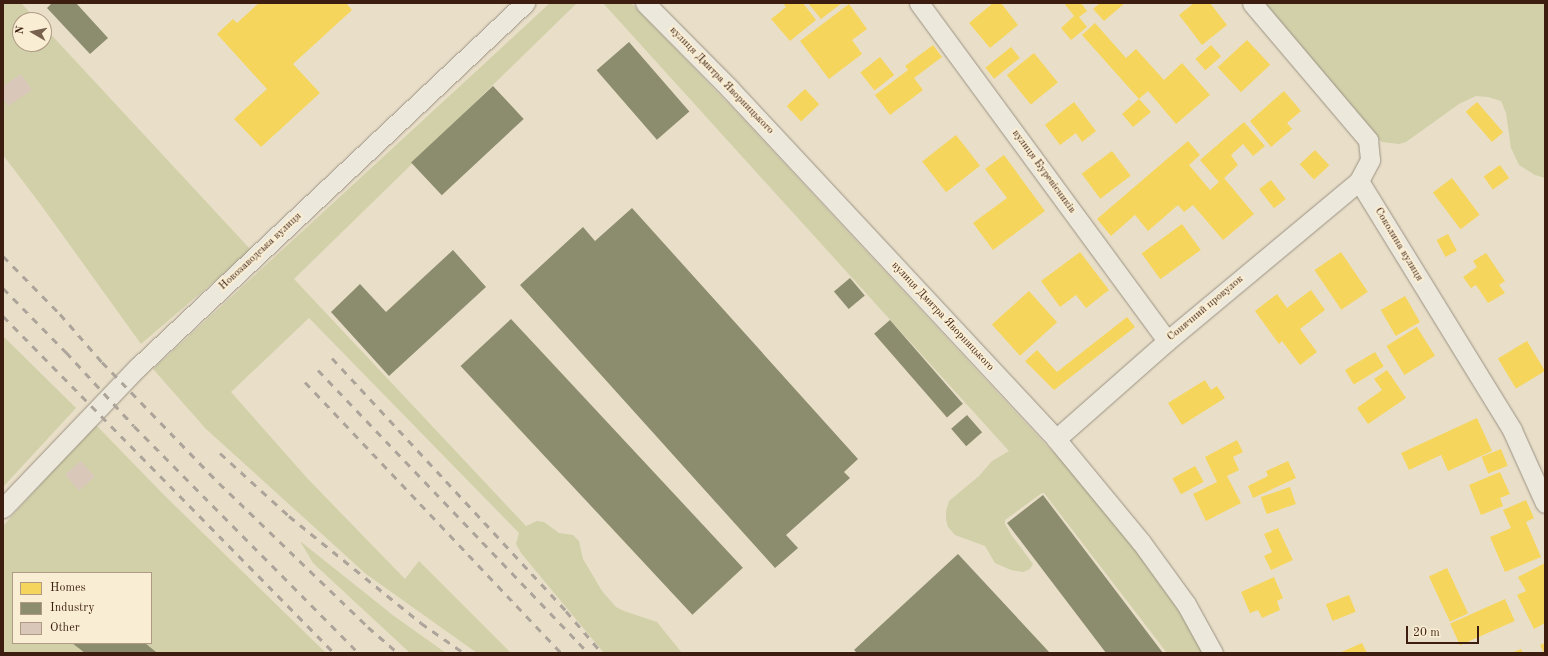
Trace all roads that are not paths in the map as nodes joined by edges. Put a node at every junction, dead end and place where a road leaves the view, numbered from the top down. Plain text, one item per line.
1 (525, 3) edge
2 (645, 3) edge
3 (919, 3) edge
4 (1252, 3) edge
5 (1359, 181) junction
6 (1167, 341) junction
7 (1056, 439) junction
8 (1545, 503) edge
9 (3, 508) edge
10 (1213, 653) edge

1 - 9 street, Новозаводська вулиця
2 - 7 street, вулиця Дмитра Яворницького
3 - 6 street, вулиця Буревісників
4 - 5 street
5 - 6 street, Сонячний провулок
5 - 8 street, Соколина вулиця
6 - 7 street, Сонячний провулок
7 - 10 street, вулиця Дмитра Яворницького

